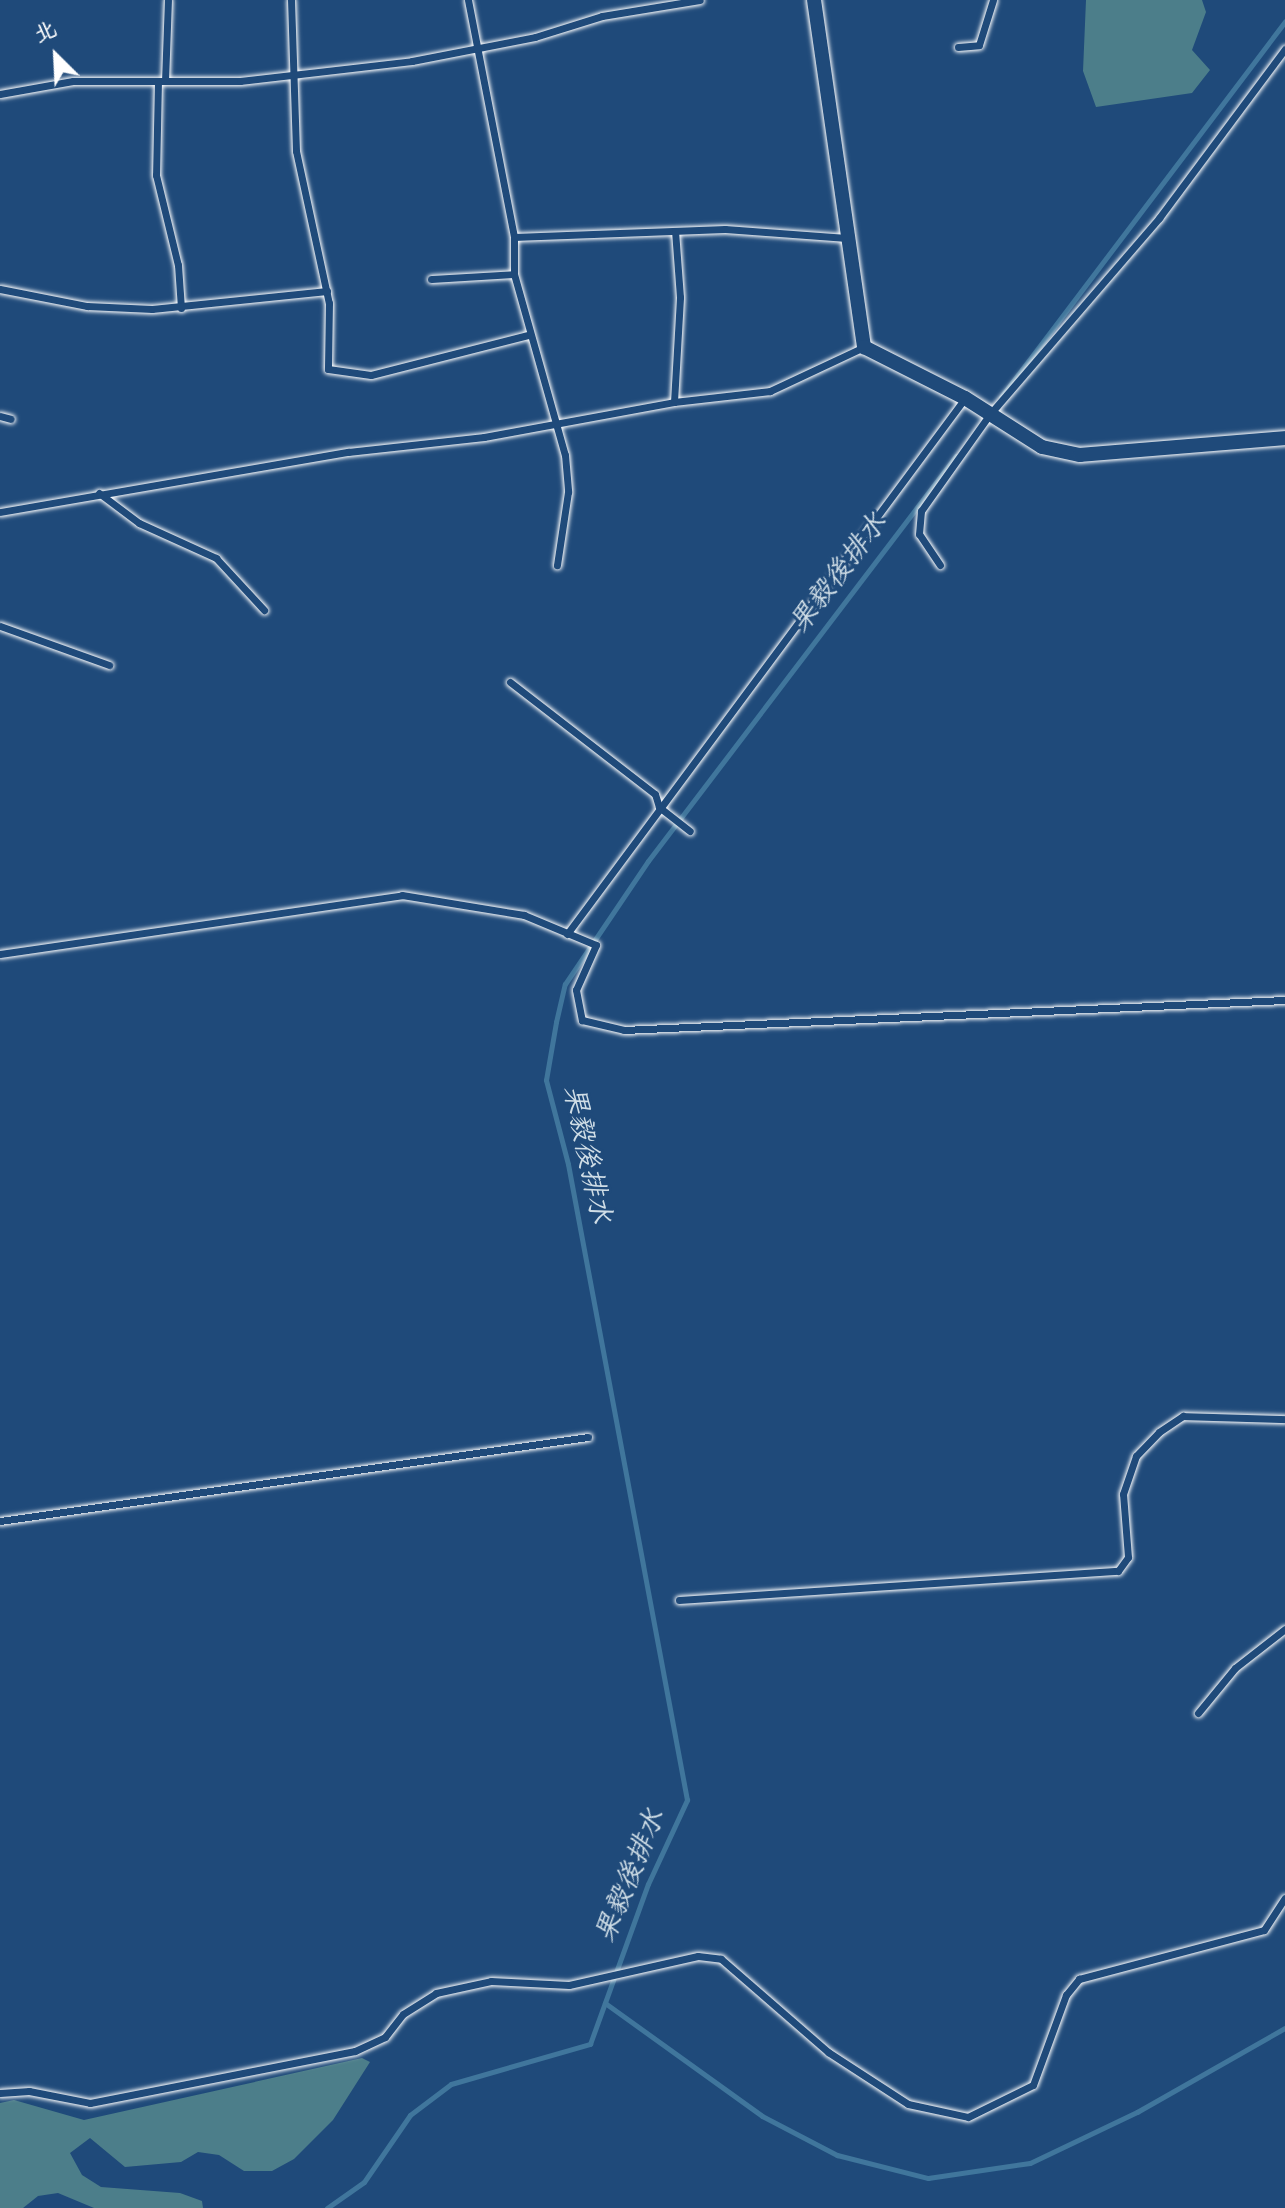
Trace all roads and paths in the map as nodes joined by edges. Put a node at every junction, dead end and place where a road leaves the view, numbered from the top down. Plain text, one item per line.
1 (168, 0) edge
2 (291, 0) edge
3 (468, 0) edge
4 (700, 0) edge
5 (814, 0) edge
6 (993, 0) edge
7 (958, 47) dead end
8 (474, 48) junction
9 (1285, 49) edge
10 (293, 75) junction
11 (162, 81) junction
12 (0, 94) edge
13 (675, 231) junction
14 (514, 237) junction
15 (848, 238) junction
16 (514, 274) junction
17 (431, 279) dead end
18 (0, 289) edge
19 (327, 291) junction
20 (181, 308) junction
21 (528, 335) junction
22 (864, 347) junction
23 (965, 398) junction
24 (674, 402) junction
25 (990, 414) junction
26 (0, 416) edge
27 (11, 419) dead end
28 (553, 424) junction
29 (1285, 438) edge
30 (99, 493) junction
31 (0, 512) edge
32 (557, 565) dead end
33 (940, 565) dead end
34 (264, 610) dead end
35 (0, 626) edge
36 (109, 665) dead end
37 (510, 682) dead end
38 (659, 807) junction
39 (690, 831) dead end
40 (567, 934) junction
41 (0, 954) edge
42 (1285, 1000) edge
43 (1285, 1419) edge
44 (588, 1437) dead end
45 (0, 1521) edge
46 (679, 1600) dead end
47 (1285, 1629) edge
48 (1198, 1713) dead end
49 (1285, 1898) edge
50 (0, 2093) edge

1 - 11 lane
2 - 10 lane
3 - 8 lane
4 - 8 lane
5 - 15 street
6 - 7 lane
8 - 10 lane
8 - 14 lane
9 - 25 lane
10 - 11 lane
10 - 19 lane
11 - 12 lane
11 - 20 lane
13 - 14 lane
13 - 15 lane
13 - 24 lane
14 - 16 lane
15 - 22 street
16 - 17 lane
16 - 21 lane
18 - 20 lane
19 - 20 lane
19 - 21 lane
21 - 28 lane
22 - 23 street
22 - 24 lane
23 - 25 street
23 - 38 lane
24 - 28 lane
25 - 29 street
25 - 33 lane
26 - 27 lane
28 - 30 lane
28 - 32 lane
30 - 31 lane
30 - 34 lane
35 - 36 lane
37 - 38 lane
38 - 39 lane
38 - 40 lane
40 - 41 lane
40 - 42 lane
43 - 46 lane
44 - 45 lane
47 - 48 lane
49 - 50 lane

